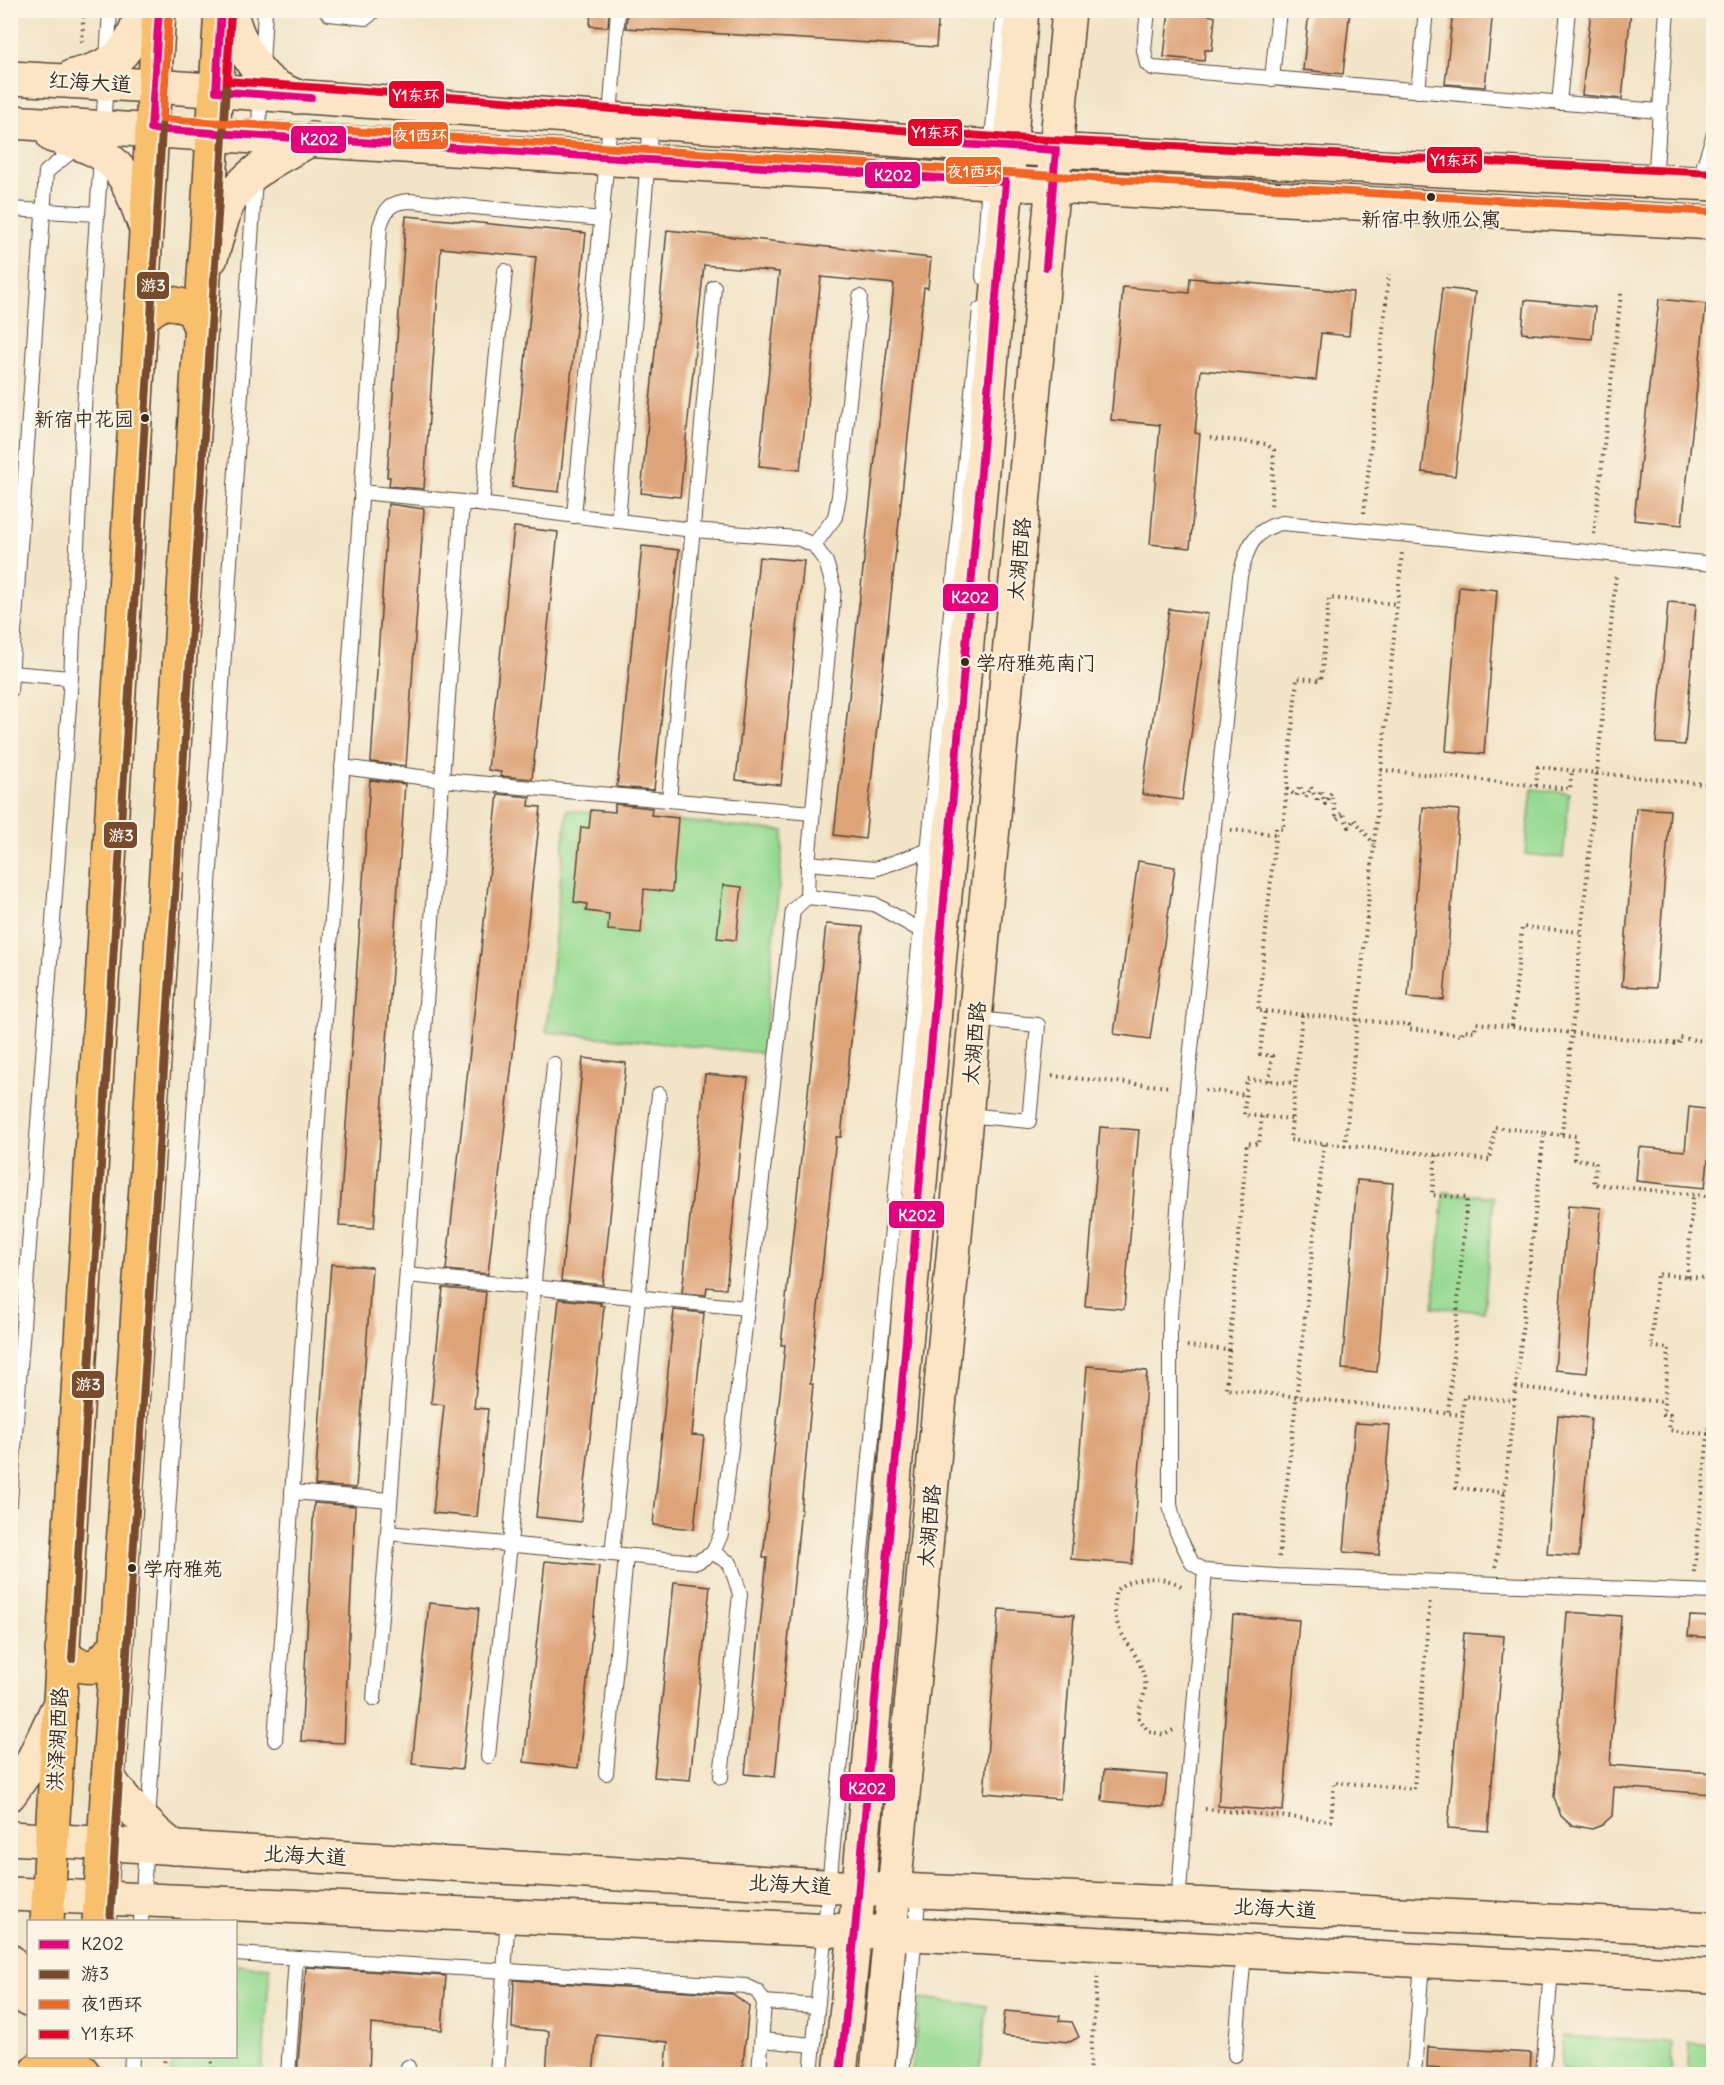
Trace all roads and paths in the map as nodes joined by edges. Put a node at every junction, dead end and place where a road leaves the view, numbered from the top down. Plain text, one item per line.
1 (84, 10) edge
2 (110, 10) edge
3 (142, 10) edge
4 (159, 10) edge
5 (221, 10) edge
6 (231, 10) edge
7 (266, 10) edge
8 (324, 10) edge
9 (375, 10) edge
10 (618, 10) edge
11 (1004, 10) edge
12 (1022, 10) edge
13 (1069, 10) edge
14 (1148, 10) edge
15 (1279, 10) edge
16 (1426, 10) edge
17 (1568, 10) edge
18 (1666, 10) edge
19 (82, 42) dead end
20 (106, 75) junction
21 (10, 78) edge
22 (1272, 78) junction
23 (261, 83) junction
24 (154, 86) junction
25 (216, 91) junction
26 (1418, 91) junction
27 (1559, 103) junction
28 (1659, 111) junction
29 (610, 119) junction
30 (10, 122) edge
31 (651, 122) junction
32 (10, 126) edge
33 (151, 129) junction
34 (213, 133) junction
35 (1713, 135) edge
36 (95, 140) junction
37 (1000, 147) junction
38 (1056, 150) junction
39 (256, 154) junction
40 (608, 158) junction
41 (648, 160) junction
42 (997, 182) junction
43 (1655, 182) junction
44 (1706, 184) edge
45 (1054, 186) junction
46 (10, 209) edge
47 (44, 211) junction
48 (97, 214) junction
49 (602, 219) junction
50 (1713, 223) edge
51 (146, 229) junction
52 (505, 271) dead end
53 (1389, 274) dead end
54 (203, 285) junction
55 (714, 287) dead end
56 (1620, 294) dead end
57 (861, 297) dead end
58 (140, 320) junction
59 (200, 327) junction
60 (1210, 438) dead end
61 (361, 492) junction
62 (462, 502) junction
63 (482, 504) junction
64 (574, 516) junction
65 (618, 521) junction
66 (1270, 526) junction
67 (693, 530) junction
68 (1362, 531) junction
69 (1404, 535) junction
70 (814, 545) junction
71 (1592, 553) junction
72 (1618, 555) junction
73 (1713, 564) edge
74 (1397, 604) junction
75 (11, 673) edge
76 (71, 678) junction
77 (10, 691) edge
78 (342, 767) junction
79 (1381, 770) junction
80 (1572, 770) junction
81 (1597, 773) junction
82 (443, 780) junction
83 (1713, 785) edge
84 (1536, 786) junction
85 (1286, 789) junction
86 (669, 800) junction
87 (812, 813) junction
88 (1214, 828) junction
89 (1275, 834) junction
90 (1374, 844) junction
91 (938, 847) junction
92 (808, 863) junction
93 (807, 897) junction
94 (1582, 932) junction
95 (930, 936) junction
96 (1265, 1011) junction
97 (1302, 1014) junction
98 (976, 1019) junction
99 (1357, 1019) junction
100 (1512, 1026) junction
101 (1572, 1033) junction
102 (1713, 1042) edge
103 (554, 1064) dead end
104 (1034, 1074) junction
105 (1269, 1081) junction
106 (1295, 1083) junction
107 (1187, 1088) junction
108 (660, 1094) dead end
109 (1246, 1095) junction
110 (967, 1115) junction
111 (1262, 1116) junction
112 (1291, 1119) junction
113 (1544, 1133) junction
114 (1562, 1135) junction
115 (1324, 1144) junction
116 (1345, 1146) junction
117 (1436, 1155) junction
118 (1693, 1195) junction
119 (1713, 1197) edge
120 (407, 1275) junction
121 (1687, 1277) junction
122 (1713, 1279) edge
123 (533, 1288) junction
124 (638, 1298) junction
125 (747, 1308) junction
126 (1171, 1345) junction
127 (1229, 1350) junction
128 (1713, 1377) edge
129 (1516, 1387) junction
130 (1297, 1397) junction
131 (1515, 1401) junction
132 (1664, 1402) junction
133 (1448, 1414) junction
134 (1462, 1415) junction
135 (1708, 1434) junction
136 (292, 1492) junction
137 (1504, 1492) junction
138 (390, 1500) junction
139 (10, 1502) edge
140 (388, 1533) junction
141 (510, 1545) junction
142 (713, 1553) junction
143 (619, 1555) junction
144 (1205, 1571) junction
145 (1277, 1576) junction
146 (1431, 1582) junction
147 (1494, 1584) junction
148 (1692, 1591) junction
149 (1713, 1592) edge
150 (1203, 1599) junction
151 (116, 1646) junction
152 (62, 1650) junction
153 (374, 1699) dead end
154 (59, 1704) junction
155 (1175, 1726) dead end
156 (275, 1740) dead end
157 (488, 1756) dead end
158 (606, 1773) dead end
159 (108, 1777) junction
160 (721, 1777) dead end
161 (10, 1794) edge
162 (1186, 1808) junction
163 (10, 1838) edge
164 (156, 1840) junction
165 (51, 1841) junction
166 (104, 1844) junction
167 (295, 1855) junction
168 (843, 1887) junction
169 (907, 1890) junction
170 (10, 1894) edge
171 (1068, 1898) junction
172 (1178, 1903) junction
173 (294, 1907) junction
174 (48, 1909) edge
175 (99, 1910) edge
176 (145, 1914) edge
177 (508, 1916) junction
178 (1713, 1929) edge
179 (839, 1931) junction
180 (903, 1934) junction
181 (1066, 1942) junction
182 (1101, 1945) junction
183 (1244, 1953) junction
184 (237, 1954) edge
185 (297, 1958) junction
186 (10, 1961) edge
187 (1422, 1961) junction
188 (1551, 1968) junction
189 (504, 1971) junction
190 (1713, 1976) edge
191 (27, 1998) edge
192 (765, 2002) junction
193 (817, 2006) junction
194 (762, 2040) junction
195 (813, 2045) junction
196 (1235, 2055) dead end
197 (50, 2058) edge
198 (63, 2058) edge
199 (89, 2058) edge
200 (132, 2058) edge
201 (165, 2058) edge
202 (211, 2058) edge
203 (37, 2067) edge
204 (86, 2074) edge
205 (131, 2074) edge
206 (164, 2074) edge
207 (215, 2074) edge
208 (288, 2074) edge
209 (497, 2074) edge
210 (759, 2074) edge
211 (811, 2074) edge
212 (840, 2074) edge
213 (877, 2074) edge
214 (902, 2074) edge
215 (1089, 2074) edge
216 (1414, 2074) edge
217 (1544, 2074) edge

1 - 19 path
2 - 20 lane
3 - 20 street
4 - 24 main road, 洪泽湖西路
5 - 25 main road
6 - 23 street
7 - 23 lane
8 - 9 lane
10 - 29 lane
11 - 37 lane
12 - 37 street, 太湖西路
13 - 38 street, 太湖西路
14 - 22 lane
15 - 22 lane
16 - 26 lane
17 - 27 lane
18 - 28 lane
20 - 21 street, 红海大道
20 - 24 street, 红海大道
20 - 36 lane
22 - 26 lane
23 - 25 street, 红海大道
23 - 29 street, 红海大道
23 - 39 lane
24 - 25 street, 红海大道
24 - 33 main road, 洪泽湖西路
25 - 34 main road
26 - 27 lane
27 - 28 lane
28 - 43 lane
29 - 31 street, 红海大道
29 - 40 lane
30 - 36 street, 红海大道
31 - 37 street, 红海大道
31 - 41 lane
32 - 36 street
33 - 34 street, 红海大道
33 - 36 street, 红海大道
33 - 51 main road, 洪泽湖西路
34 - 39 street, 红海大道
34 - 54 main road
35 - 44 lane
36 - 47 lane
36 - 48 lane
36 - 51 street
37 - 38 street, 红海大道
37 - 42 street, 太湖西路
38 - 43 street, 红海大道
38 - 45 street, 太湖西路
39 - 40 street, 红海大道
39 - 54 street
39 - 164 lane
40 - 41 street, 红海大道
40 - 49 lane
41 - 42 street, 红海大道
41 - 65 lane
42 - 45 street, 红海大道
42 - 91 street, 太湖西路
43 - 44 street, 红海大道
45 - 50 street, 红海大道
45 - 98 street, 太湖西路
46 - 47 lane
47 - 48 lane
47 - 75 lane
48 - 76 lane
49 - 61 lane
49 - 64 lane
51 - 58 main road, 洪泽湖西路
52 - 63 lane
53 - 68 path
54 - 59 main road
55 - 67 lane
56 - 71 path
57 - 70 lane
58 - 59 main road
58 - 152 main road, 洪泽湖西路
59 - 151 main road
60 - 66 path
61 - 62 lane
61 - 78 lane
62 - 63 lane
62 - 82 lane
63 - 64 lane
64 - 65 lane
65 - 67 lane
66 - 68 lane
66 - 88 lane
67 - 70 lane
67 - 86 lane
68 - 69 lane
69 - 71 lane
69 - 74 path
70 - 87 lane
71 - 72 lane
72 - 73 lane
72 - 81 path
74 - 79 path
74 - 85 path
75 - 76 lane
75 - 77 lane
76 - 139 lane
78 - 82 lane
78 - 136 lane
79 - 84 path
79 - 90 path
80 - 81 path
80 - 84 path
80 - 84 path
81 - 83 path
81 - 94 path
82 - 86 lane
82 - 120 lane
85 - 89 path
85 - 90 path
86 - 87 lane
87 - 92 lane
88 - 89 path
88 - 107 lane
89 - 96 path
90 - 99 path
91 - 92 lane
91 - 95 street, 太湖西路
92 - 93 lane
93 - 95 lane
93 - 125 lane
94 - 100 path
94 - 101 path
95 - 168 street, 太湖西路
96 - 97 path
96 - 105 path
97 - 99 path
97 - 106 path
98 - 104 lane
98 - 110 street, 太湖西路
99 - 100 path
99 - 116 path
100 - 101 path
101 - 102 path
101 - 114 path
103 - 123 lane
104 - 107 path
104 - 110 lane
105 - 106 path
105 - 109 path
106 - 112 path
107 - 109 path
107 - 126 lane
108 - 124 lane
109 - 111 path
110 - 169 street, 太湖西路
111 - 112 path
111 - 127 path
112 - 115 path
113 - 114 path
113 - 117 path
113 - 129 path
114 - 118 path
115 - 116 path
115 - 130 path
116 - 117 path
117 - 133 path
118 - 119 path
118 - 121 path
120 - 123 lane
120 - 138 lane
121 - 122 path
121 - 132 path
123 - 124 lane
123 - 141 lane
124 - 125 lane
124 - 143 lane
125 - 142 lane
126 - 127 path
126 - 144 lane
127 - 130 path
128 - 135 path
129 - 131 path
129 - 132 path
130 - 133 path
130 - 145 path
131 - 134 path
131 - 137 path
132 - 135 path
133 - 134 path
134 - 137 path
135 - 148 path
136 - 138 lane
136 - 156 lane
137 - 147 path
138 - 140 lane
140 - 141 lane
140 - 153 lane
141 - 143 lane
141 - 157 lane
142 - 143 lane
142 - 160 lane
143 - 158 lane
144 - 145 lane
144 - 150 lane
145 - 146 lane
146 - 147 lane
146 - 162 path
147 - 148 lane
148 - 149 lane
150 - 155 path
150 - 162 lane
151 - 152 main road
151 - 159 main road
152 - 154 main road, 洪泽湖西路
154 - 161 street
154 - 165 main road, 洪泽湖西路
159 - 164 street
159 - 166 main road
162 - 172 lane
163 - 165 street, 北海大道
164 - 166 street, 北海大道
164 - 167 street, 北海大道
164 - 176 lane
165 - 166 street, 北海大道
165 - 174 main road, 洪泽湖西路
166 - 175 main road
167 - 168 street, 北海大道
167 - 173 street
168 - 169 street, 北海大道
168 - 179 street, 太湖西路
169 - 171 street, 北海大道
169 - 180 street, 太湖西路
170 - 174 street
171 - 172 street, 北海大道
171 - 181 street
172 - 178 street, 北海大道
173 - 176 street
173 - 177 street
174 - 175 street
175 - 176 street
177 - 179 street
177 - 189 lane
179 - 180 street
179 - 193 lane
179 - 212 street, 太湖西路
180 - 181 street
180 - 213 street, 太湖西路
180 - 214 lane
181 - 182 street
182 - 183 street
182 - 215 path
183 - 187 street
183 - 196 lane
184 - 185 lane
185 - 189 lane
185 - 208 lane
186 - 191 street
187 - 188 street
187 - 216 lane
188 - 190 street
188 - 217 lane
189 - 192 lane
189 - 209 lane
192 - 193 lane
192 - 194 lane
193 - 195 lane
194 - 195 lane
194 - 210 lane
195 - 211 lane
197 - 203 main road
198 - 204 main road
199 - 204 main road
200 - 205 lane
201 - 206 path
202 - 207 path

